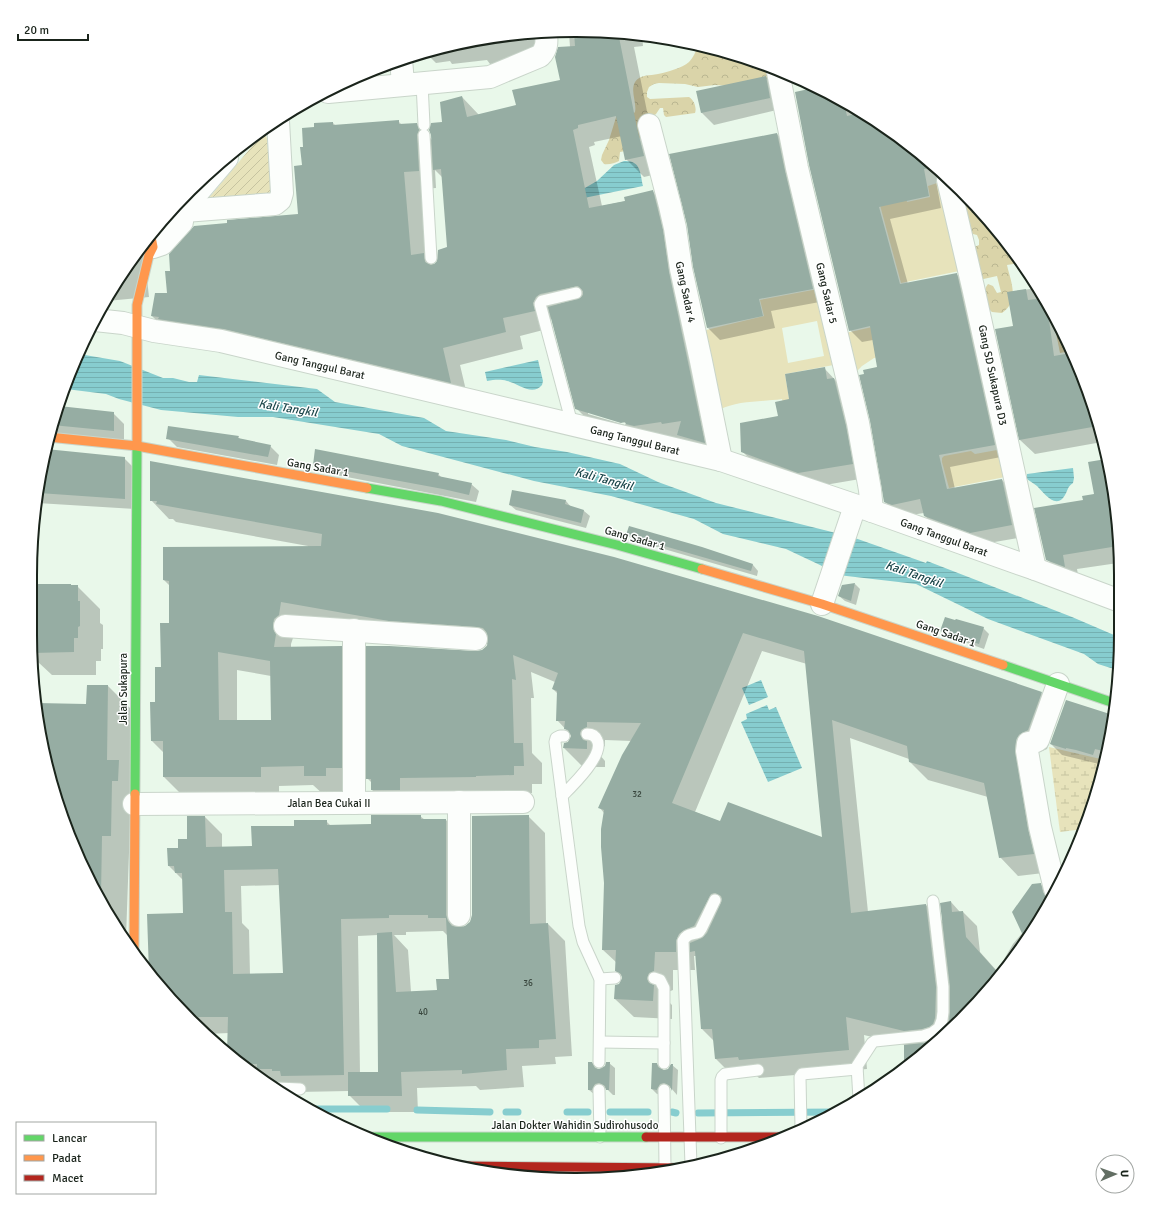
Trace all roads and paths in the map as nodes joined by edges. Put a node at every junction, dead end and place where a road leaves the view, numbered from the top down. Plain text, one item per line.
1 (546, 38) edge
2 (404, 65) edge
3 (779, 77) edge
4 (412, 83) junction
5 (342, 90) edge
6 (650, 124) dead end
7 (278, 127) edge
8 (950, 189) edge
9 (174, 217) edge
10 (173, 218) edge
11 (152, 247) joint
12 (431, 258) dead end
13 (576, 293) dead end
14 (101, 321) edge
15 (137, 327) junction
16 (572, 424) junction
17 (55, 438) edge
18 (137, 446) junction
19 (721, 460) junction
20 (859, 512) junction
21 (1035, 570) junction
22 (824, 599) junction
23 (1114, 599) edge
24 (285, 626) dead end
25 (354, 630) junction
26 (476, 639) dead end
27 (1058, 684) junction
28 (1109, 701) edge
29 (587, 734) dead end
30 (564, 736) dead end
31 (562, 796) junction
32 (459, 802) junction
33 (523, 802) dead end
34 (354, 803) junction
35 (134, 804) junction
36 (1053, 882) edge
37 (715, 900) dead end
38 (933, 900) dead end
39 (460, 915) dead end
40 (134, 942) edge
41 (615, 978) dead end
42 (654, 978) dead end
43 (600, 979) junction
44 (600, 1042) junction
45 (664, 1043) junction
46 (599, 1062) dead end
47 (664, 1063) dead end
48 (857, 1069) junction
49 (758, 1070) dead end
50 (300, 1088) dead end
51 (286, 1089) edge
52 (599, 1090) dead end
53 (664, 1090) dead end
54 (859, 1092) edge
55 (801, 1123) edge
56 (383, 1137) edge
57 (600, 1137) junction
58 (665, 1137) junction
59 (691, 1137) junction
60 (721, 1138) junction
61 (766, 1138) edge
62 (691, 1161) edge
63 (664, 1165) edge
64 (504, 1168) edge
65 (639, 1169) edge
66 (572, 1171) edge

1 - 4 street
2 - 4 street
3 - 20 street, Gang Sadar 5
4 - 5 street
4 - 12 lane
6 - 19 street, Gang Sadar 4
7 - 9 street
8 - 21 street, Gang SD Sukapura D3
10 - 11 street
11 - 15 street, Jalan Sukapura
13 - 16 lane
14 - 15 street, Gang Tanggul Barat
15 - 16 street, Gang Tanggul Barat
15 - 18 street, Jalan Sukapura
16 - 19 street, Gang Tanggul Barat
17 - 18 street, Gang Sadar 1
18 - 22 street, Gang Sadar 1
18 - 35 street, Jalan Sukapura
19 - 20 street, Gang Tanggul Barat
20 - 21 street, Gang Tanggul Barat
20 - 22 street
21 - 23 street, Gang Tanggul Barat
22 - 27 street, Gang Sadar 1
24 - 25 street
25 - 26 street
25 - 34 street
27 - 28 street, Gang Sadar 1
27 - 36 street
29 - 31 lane
30 - 31 lane
31 - 43 lane
32 - 33 street, Jalan Bea Cukai II
32 - 34 street, Jalan Bea Cukai II
32 - 39 street
34 - 35 street, Jalan Bea Cukai II
35 - 40 street, Jalan Sukapura
37 - 59 lane
38 - 48 lane
41 - 43 lane
42 - 45 lane
43 - 44 lane
44 - 45 lane
44 - 46 lane
45 - 47 lane
48 - 54 lane
48 - 55 lane
49 - 60 lane
50 - 51 lane
52 - 57 lane
53 - 58 lane
56 - 57 street, Jalan Dokter Wahidin Sudirohusodo
57 - 58 street, Jalan Dokter Wahidin Sudirohusodo
58 - 59 street, Jalan Dokter Wahidin Sudirohusodo
58 - 63 lane
59 - 60 street, Jalan Dokter Wahidin Sudirohusodo
59 - 62 lane
60 - 61 street, Jalan Dokter Wahidin Sudirohusodo
64 - 66 street
65 - 66 street

